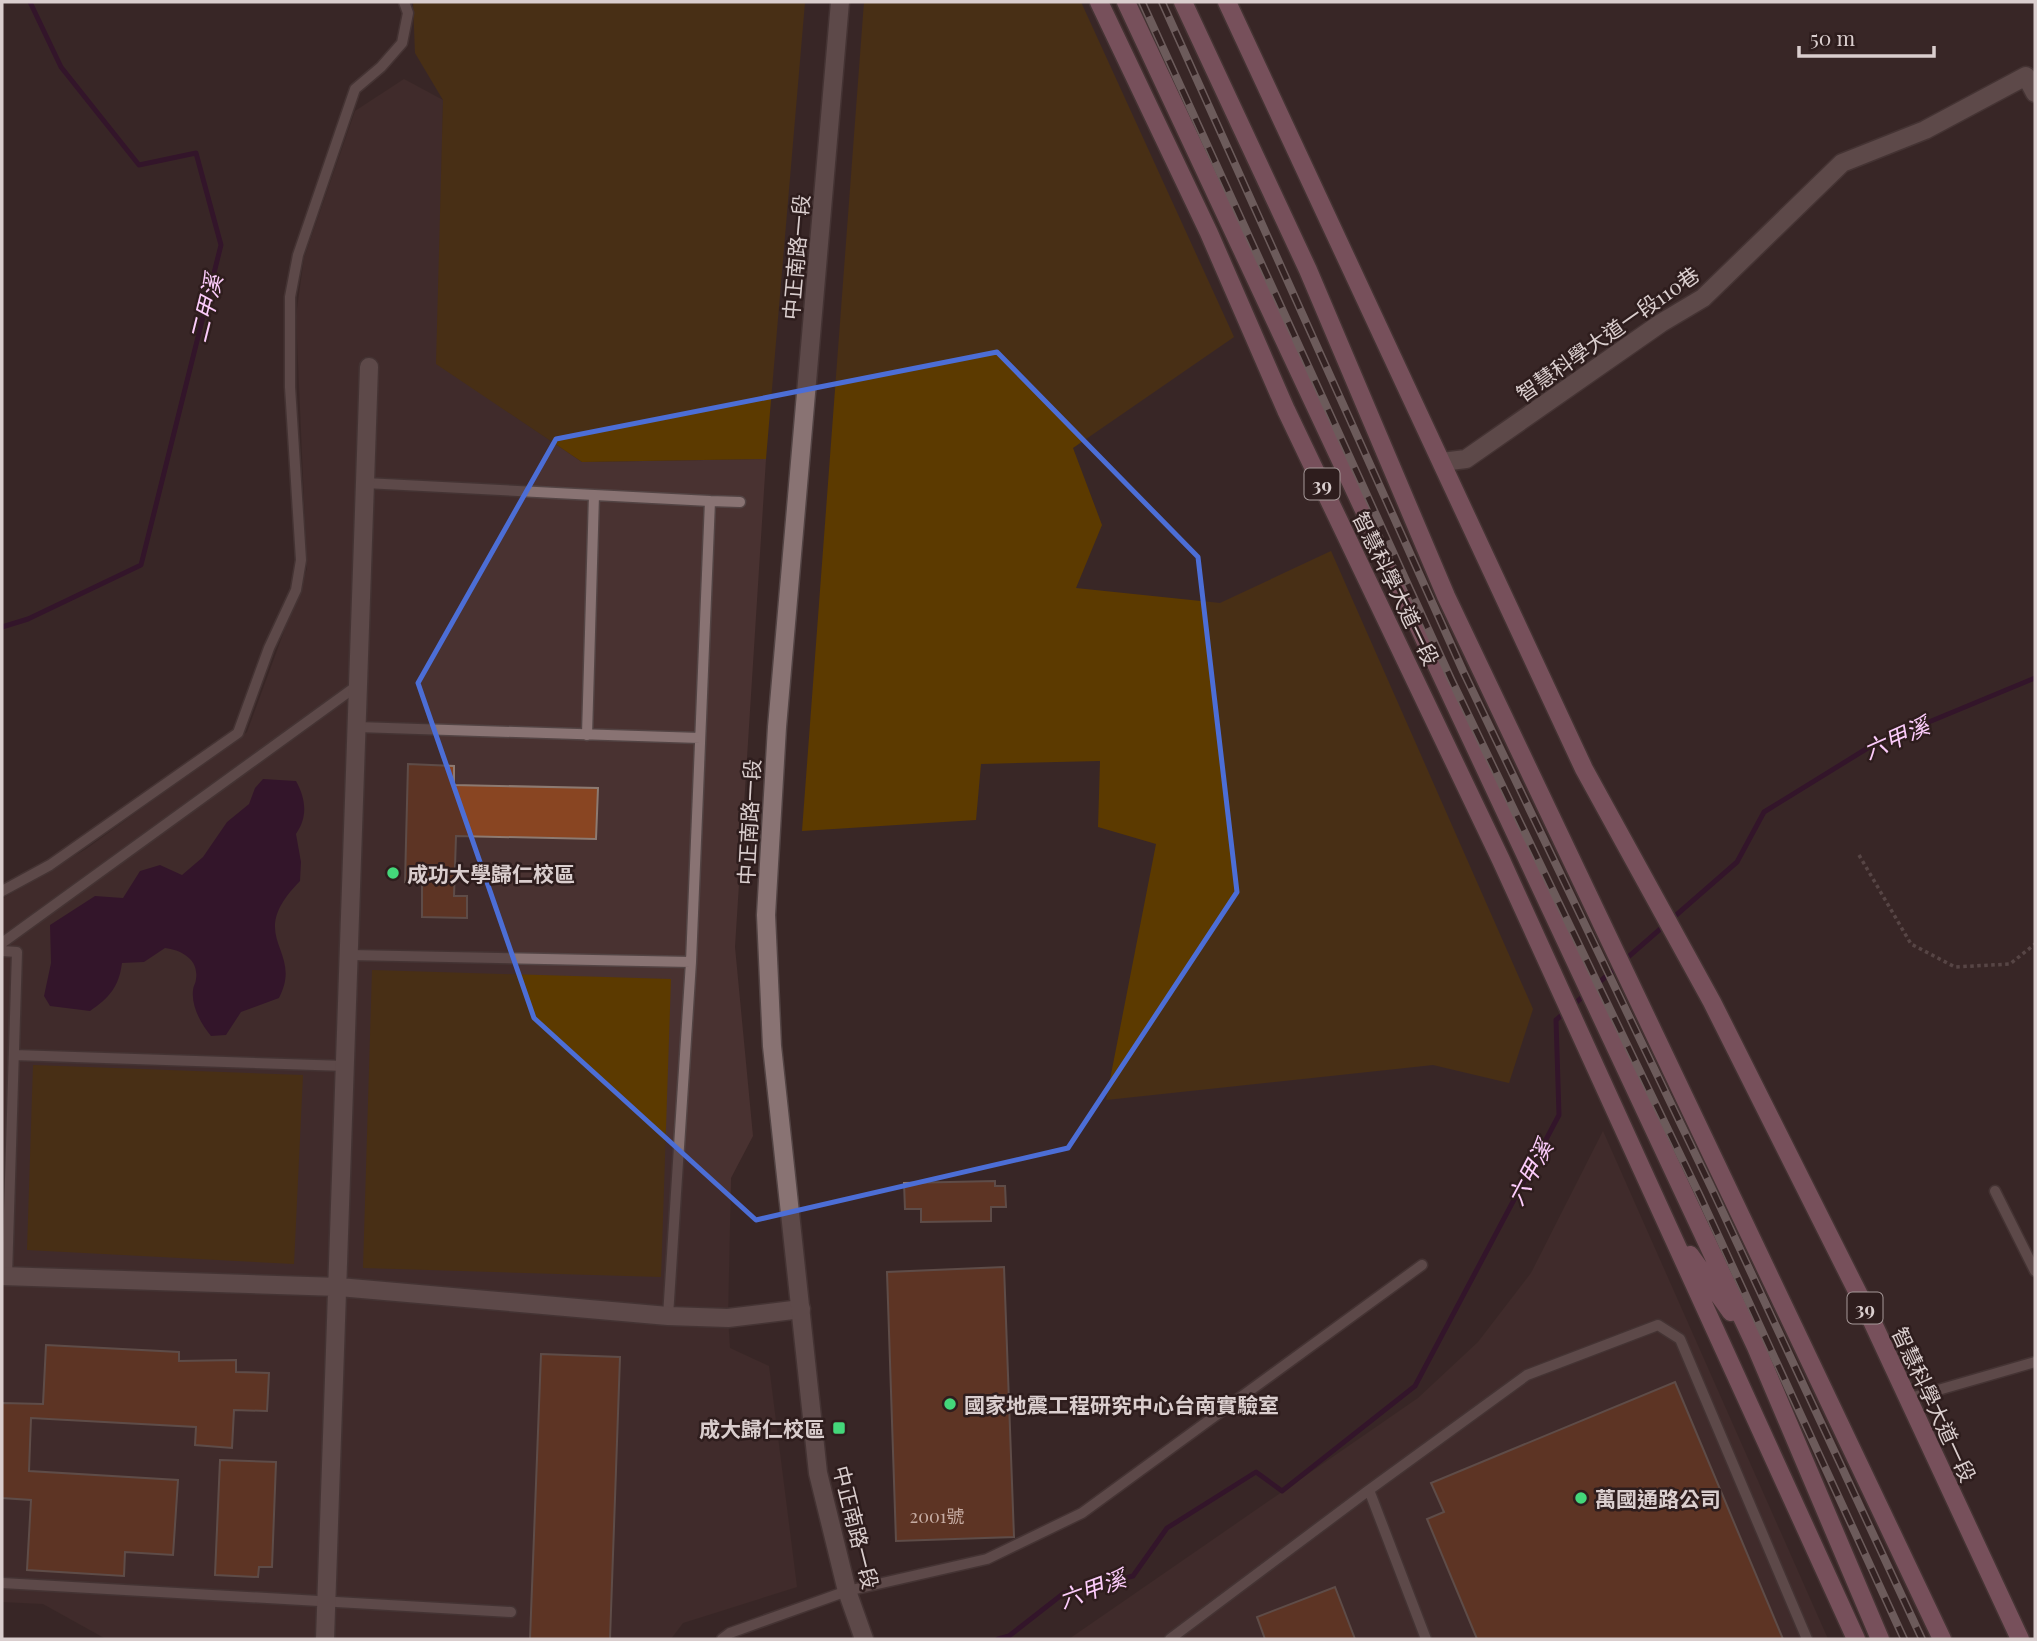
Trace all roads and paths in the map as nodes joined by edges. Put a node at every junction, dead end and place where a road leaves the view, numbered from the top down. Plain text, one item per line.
1 (404, 2) edge
2 (839, 2) edge
3 (1099, 2) edge
4 (1126, 2) edge
5 (1183, 2) edge
6 (1227, 2) edge
7 (2031, 74) edge
8 (1165, 85) junction
9 (2035, 93) edge
10 (1189, 191) junction
11 (369, 367) dead end
12 (1442, 462) junction
13 (365, 483) junction
14 (594, 495) junction
15 (710, 501) junction
16 (740, 502) dead end
17 (359, 685) junction
18 (357, 727) junction
19 (587, 735) junction
20 (700, 738) junction
21 (1858, 855) dead end
22 (2, 891) edge
23 (2, 943) edge
24 (2035, 944) edge
25 (2, 951) edge
26 (350, 955) junction
27 (691, 962) junction
28 (14, 1055) junction
29 (346, 1066) junction
30 (1995, 1191) dead end
31 (1669, 1227) junction
32 (1422, 1265) dead end
33 (2035, 1271) edge
34 (5, 1276) edge
35 (339, 1287) junction
36 (801, 1309) junction
37 (668, 1315) junction
38 (1756, 1347) junction
39 (2035, 1362) edge
40 (1907, 1399) junction
41 (1369, 1490) junction
42 (2, 1583) edge
43 (851, 1598) junction
44 (326, 1601) junction
45 (511, 1612) dead end
46 (1939, 1632) edge
47 (325, 1639) edge
48 (722, 1639) edge
49 (864, 1639) edge
50 (1170, 1639) edge
51 (1426, 1639) edge
52 (1807, 1639) edge
53 (1856, 1639) edge
54 (1880, 1639) edge
55 (2021, 1639) edge

1 - 22 lane
2 - 36 street, 中正南路一段
3 - 10 main road, 智慧科學大道一段 / 39
4 - 8 main road, 智慧科學大道一段 / 39
5 - 46 main road, 智慧科學大道一段
6 - 12 main road, 39
7 - 9 street
7 - 12 street, 智慧科學大道一段110巷
8 - 10 main road
8 - 38 main road, 智慧科學大道一段 / 39
10 - 31 main road, 智慧科學大道一段 / 39
11 - 13 street
12 - 40 main road, 智慧科學大道一段 / 39
13 - 14 lane
13 - 17 street
14 - 15 lane
14 - 19 lane
15 - 16 lane
15 - 20 lane
17 - 18 street
17 - 23 lane
18 - 19 lane
18 - 26 street
19 - 20 lane
20 - 27 lane
21 - 24 path
25 - 28 lane
26 - 27 lane
26 - 29 street
27 - 37 lane
28 - 29 lane
28 - 34 lane
29 - 35 street
30 - 33 lane
31 - 38 main road
31 - 53 main road, 39
32 - 43 lane
34 - 35 street
35 - 37 street
35 - 44 street
36 - 37 street
36 - 43 street, 中正南路一段
38 - 54 main road, 39
39 - 40 lane
40 - 55 main road, 智慧科學大道一段 / 39
41 - 50 lane
41 - 51 lane
41 - 52 lane
42 - 44 lane
43 - 48 lane
43 - 49 street, 中正南路一段
44 - 45 lane
44 - 47 street

